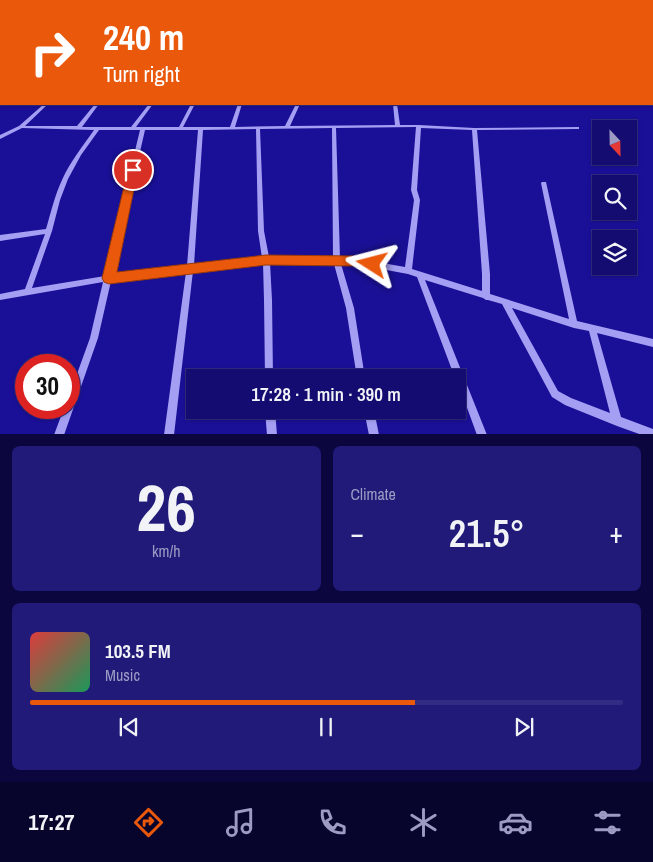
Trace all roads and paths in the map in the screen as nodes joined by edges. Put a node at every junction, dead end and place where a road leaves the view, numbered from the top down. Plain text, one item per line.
1 (45, 105) edge
2 (96, 105) edge
3 (150, 105) edge
4 (192, 105) edge
5 (240, 105) edge
6 (298, 105) edge
7 (395, 105) edge
8 (398, 126) junction
9 (419, 126) junction
10 (21, 127) junction
11 (334, 127) junction
12 (78, 128) junction
13 (98, 128) junction
14 (232, 128) junction
15 (258, 128) junction
16 (287, 128) junction
17 (577, 128) dead end
18 (132, 129) junction
19 (143, 129) junction
20 (180, 129) junction
21 (201, 129) junction
22 (474, 129) junction
23 (0, 137) edge
24 (544, 183) dead end
25 (49, 231) junction
26 (0, 238) edge
27 (266, 260) junction
28 (337, 260) junction
29 (190, 268) junction
30 (408, 272) junction
31 (420, 276) junction
32 (109, 278) junction
33 (27, 293) junction
34 (0, 297) edge
35 (486, 297) junction
36 (505, 303) junction
37 (574, 324) junction
38 (592, 329) junction
39 (653, 343) edge
40 (269, 369) edge
41 (360, 369) edge
42 (271, 419) edge
43 (370, 419) edge
44 (617, 421) junction
45 (59, 434) edge
46 (169, 434) edge
47 (272, 434) edge
48 (374, 434) edge
49 (482, 434) edge
50 (653, 434) edge

1 - 10 street
2 - 12 street
3 - 18 street
4 - 20 street
5 - 14 street
6 - 16 street
7 - 8 street
8 - 9 street
8 - 11 street
9 - 22 street
9 - 30 street
10 - 12 street
10 - 23 street
11 - 16 street
11 - 28 street
12 - 13 street
13 - 18 street
13 - 25 street
14 - 15 street
14 - 21 street
15 - 16 street
15 - 27 street
17 - 22 street
18 - 19 street
19 - 20 street
19 - 32 street
20 - 21 street
21 - 29 street
22 - 35 street
24 - 37 street
25 - 26 street
25 - 33 street
27 - 28 street
27 - 29 street
27 - 40 street
28 - 30 street
28 - 41 street
29 - 32 street
29 - 46 street
30 - 31 street
31 - 35 street
31 - 49 street
32 - 33 street
32 - 45 street
33 - 34 street
35 - 36 street
36 - 37 street
36 - 44 street
37 - 38 street
38 - 39 street
38 - 44 street
42 - 47 street
43 - 48 street
44 - 50 street

